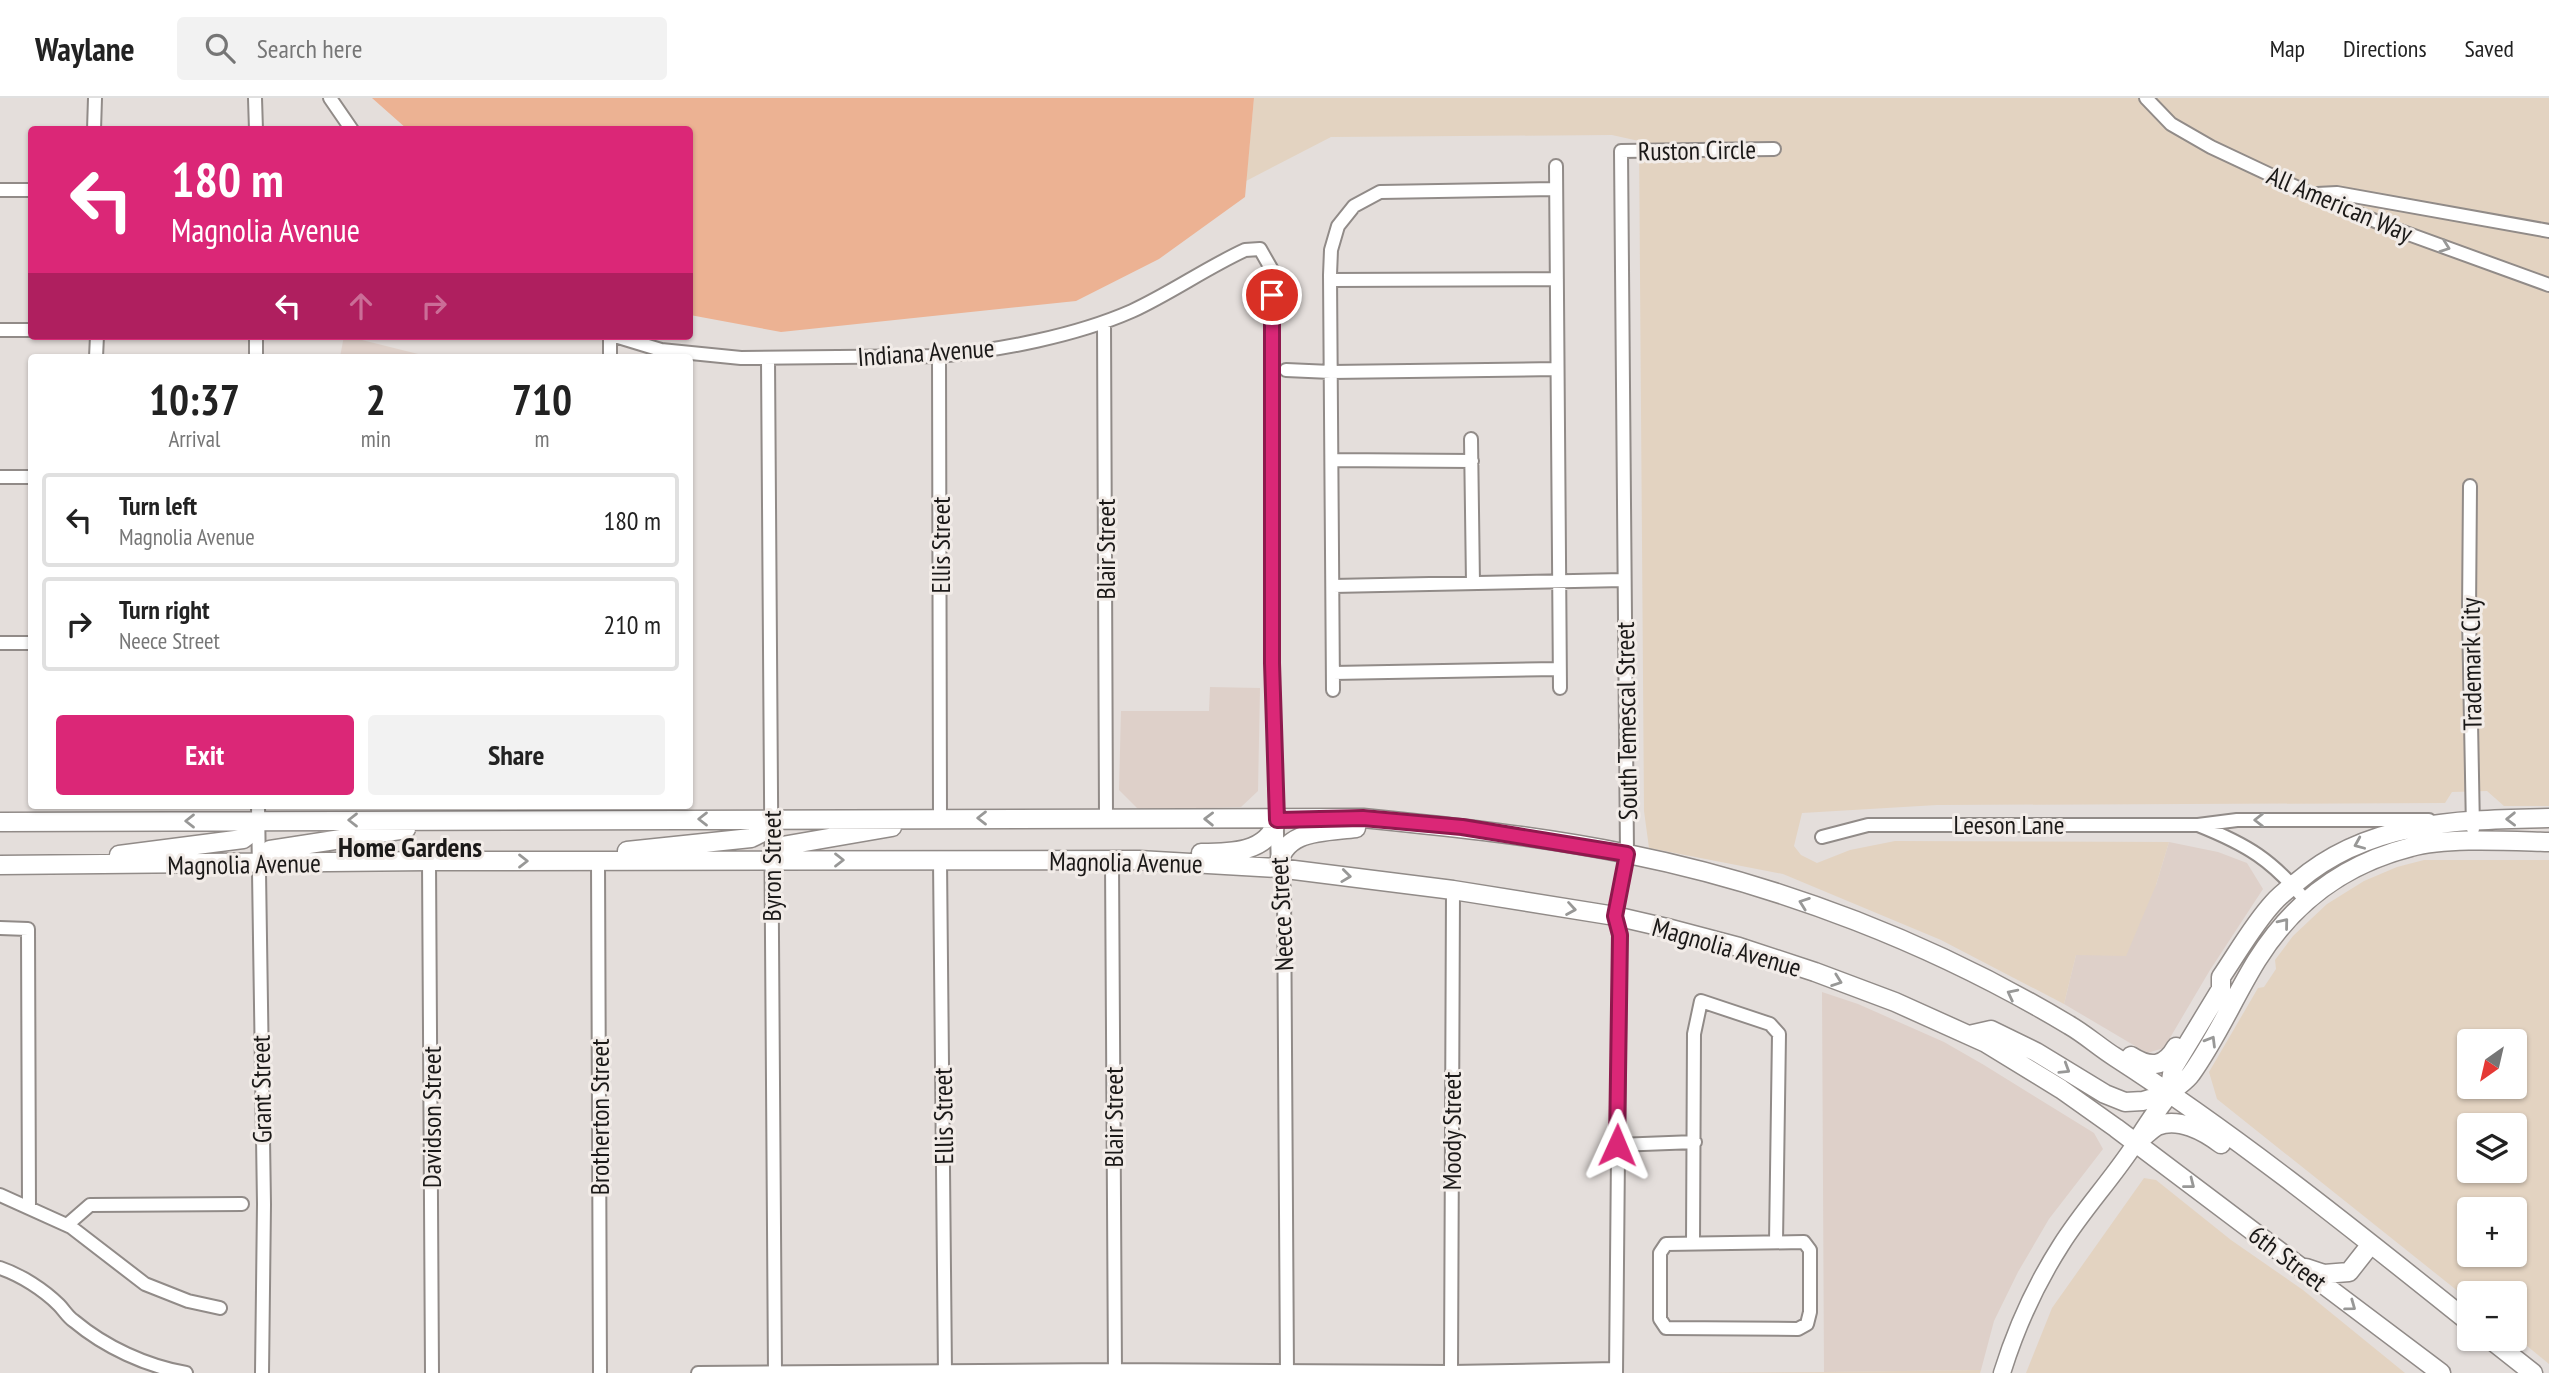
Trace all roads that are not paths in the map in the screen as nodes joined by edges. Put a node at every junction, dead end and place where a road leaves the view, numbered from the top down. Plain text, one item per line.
1 (95, 98) edge
2 (255, 98) edge
3 (330, 98) edge
4 (2146, 98) edge
5 (94, 126) edge
6 (256, 126) edge
7 (349, 126) edge
8 (1774, 149) dead end
9 (1621, 150) joint
10 (1556, 166) dead end
11 (1556, 189) junction
12 (0, 190) edge
13 (28, 191) edge
14 (2313, 195) junction
15 (2549, 231) edge
16 (1260, 249) joint
17 (1557, 279) junction
18 (1330, 280) junction
19 (2549, 285) edge
20 (1104, 322) junction
21 (0, 330) edge
22 (28, 330) edge
23 (628, 340) edge
24 (939, 356) junction
25 (768, 359) junction
26 (1557, 369) junction
27 (1286, 370) dead end
28 (1331, 372) junction
29 (1471, 439) dead end
30 (1332, 460) junction
31 (1472, 461) junction
32 (0, 477) edge
33 (28, 477) edge
34 (2470, 486) dead end
35 (1624, 580) junction
36 (1559, 581) junction
37 (1473, 583) junction
38 (1333, 586) junction
39 (0, 643) edge
40 (28, 643) edge
41 (1559, 669) junction
42 (1333, 673) junction
43 (1560, 688) dead end
44 (1333, 690) dead end
45 (613, 812) edge
46 (258, 813) edge
47 (1106, 818) junction
48 (2549, 818) edge
49 (771, 819) junction
50 (940, 819) junction
51 (464, 820) junction
52 (1277, 820) junction
53 (2473, 820) junction
54 (0, 822) edge
55 (1402, 822) junction
56 (2198, 825) junction
57 (1822, 837) dead end
58 (2474, 842) junction
59 (2549, 842) edge
60 (1627, 854) junction
61 (770, 860) junction
62 (940, 860) junction
63 (1139, 860) junction
64 (429, 861) junction
65 (598, 861) junction
66 (1112, 861) junction
67 (258, 864) junction
68 (0, 865) edge
69 (46, 865) junction
70 (1278, 868) junction
71 (2293, 885) junction
72 (1453, 890) junction
73 (2306, 901) junction
74 (1615, 916) junction
75 (0, 929) edge
76 (2221, 977) junction
77 (2072, 1027) junction
78 (1968, 1035) junction
79 (2169, 1093) junction
80 (1695, 1142) junction
81 (2134, 1144) junction
82 (1617, 1145) junction
83 (0, 1195) edge
84 (2315, 1199) junction
85 (242, 1204) dead end
86 (29, 1207) junction
87 (67, 1225) junction
88 (1776, 1242) junction
89 (1693, 1243) junction
90 (2371, 1244) junction
91 (2296, 1265) junction
92 (0, 1268) edge
93 (220, 1308) dead end
94 (2457, 1312) edge
95 (2505, 1351) edge
96 (1115, 1371) edge
97 (1616, 1371) edge
98 (945, 1372) edge
99 (1287, 1372) edge
100 (186, 1373) edge
101 (262, 1373) edge
102 (432, 1373) edge
103 (600, 1373) edge
104 (698, 1373) edge
105 (775, 1373) edge
106 (1451, 1373) edge
107 (2002, 1373) edge
108 (2441, 1373) edge
109 (2533, 1373) edge

1 - 5 street
2 - 6 street
3 - 7 street
4 - 14 street, All American Way
8 - 9 street, Ruston Circle
9 - 35 street, South Temescal Street
10 - 11 street
11 - 17 street
11 - 18 street
12 - 13 street
14 - 15 street
14 -> 19 street, All American Way
16 - 20 street, Indiana Avenue
16 - 52 street, Neece Street
17 - 18 street
17 - 26 street
18 - 28 street
20 - 24 street, Indiana Avenue
20 - 47 street, Blair Street
21 - 22 street
23 - 25 street, Indiana Avenue
24 - 25 street, Indiana Avenue
24 - 50 street, Ellis Street
25 - 49 street, Byron Street
26 - 28 street
26 - 36 street
27 - 28 street
28 - 30 street
29 - 31 street
30 - 31 street
30 - 38 street
31 - 37 street
32 - 33 street
34 - 53 street, Trademark City
35 - 36 street
35 - 60 street, South Temescal Street
36 - 37 street
36 - 41 street
37 - 38 street
38 - 42 street
39 - 40 street
41 - 42 street
41 - 43 street
42 - 44 street
49 -> 45 main road, Magnolia Avenue
45 - 51 main road, Magnolia Avenue
51 -> 46 main road, Magnolia Avenue
46 -> 54 main road, Magnolia Avenue
46 - 67 street, Grant Street
46 - 69 main road
47 -> 50 main road, Magnolia Avenue
52 -> 47 main road, Magnolia Avenue
48 -> 53 main road
49 - 50 main road, Magnolia Avenue
49 - 61 street, Byron Street
49 - 65 main road
50 - 61 main road
51 - 67 main road
52 - 55 main road, Magnolia Avenue
52 - 63 main road
52 - 70 street, Neece Street
53 -> 56 street, Leeson Lane
53 - 58 street, Trademark City
53 -> 71 main road
55 - 60 main road, Magnolia Avenue
55 - 70 main road
56 - 57 street, Leeson Lane
56 - 71 street, Leeson Lane
58 - 59 main road
58 - 73 main road
60 - 74 street, South Temescal Street
77 -> 60 main road, Magnolia Avenue
61 -> 62 main road, Magnolia Avenue
61 - 65 main road, Magnolia Avenue
61 - 105 street, Byron Street
62 - 66 main road, Magnolia Avenue
62 - 98 street, Ellis Street
63 - 66 main road, Magnolia Avenue
63 - 70 main road, Magnolia Avenue
64 -> 65 main road, Magnolia Avenue
64 - 67 main road, Magnolia Avenue
64 - 102 street, Davidson Street
65 - 103 street, Brotherton Street
66 - 96 street, Blair Street
67 - 69 main road, Magnolia Avenue
67 - 101 street, Grant Street
68 - 69 main road, Magnolia Avenue
70 -> 72 main road, Magnolia Avenue
70 - 99 street, Neece Street
71 - 73 street, Leeson Lane
71 - 76 main road
72 -> 74 main road, Magnolia Avenue
72 - 106 street, Moody Street
79 -> 73 main road
74 -> 78 main road, Magnolia Avenue
74 - 82 street, South Temescal Street
75 - 86 street
76 - 77 main road
76 - 79 main road
77 - 79 main road, Magnolia Avenue
78 -> 79 main road
78 - 81 main road, Magnolia Avenue
79 - 81 main road
79 - 84 main road
80 - 82 street
80 - 88 street
80 - 89 street
81 - 84 main road
81 -> 91 main road, 6th Street
81 - 107 main road
82 - 97 street, South Temescal Street
83 - 86 street
84 - 90 main road
85 - 87 street
86 - 87 street
87 - 93 street
88 - 89 street
88 - 89 street
90 - 91 main road
90 - 94 main road
91 -> 108 main road, 6th Street
92 - 100 street
95 - 109 main road
96 - 98 street
96 - 99 street
97 - 106 street
98 - 105 street
99 - 106 street
104 - 105 street

